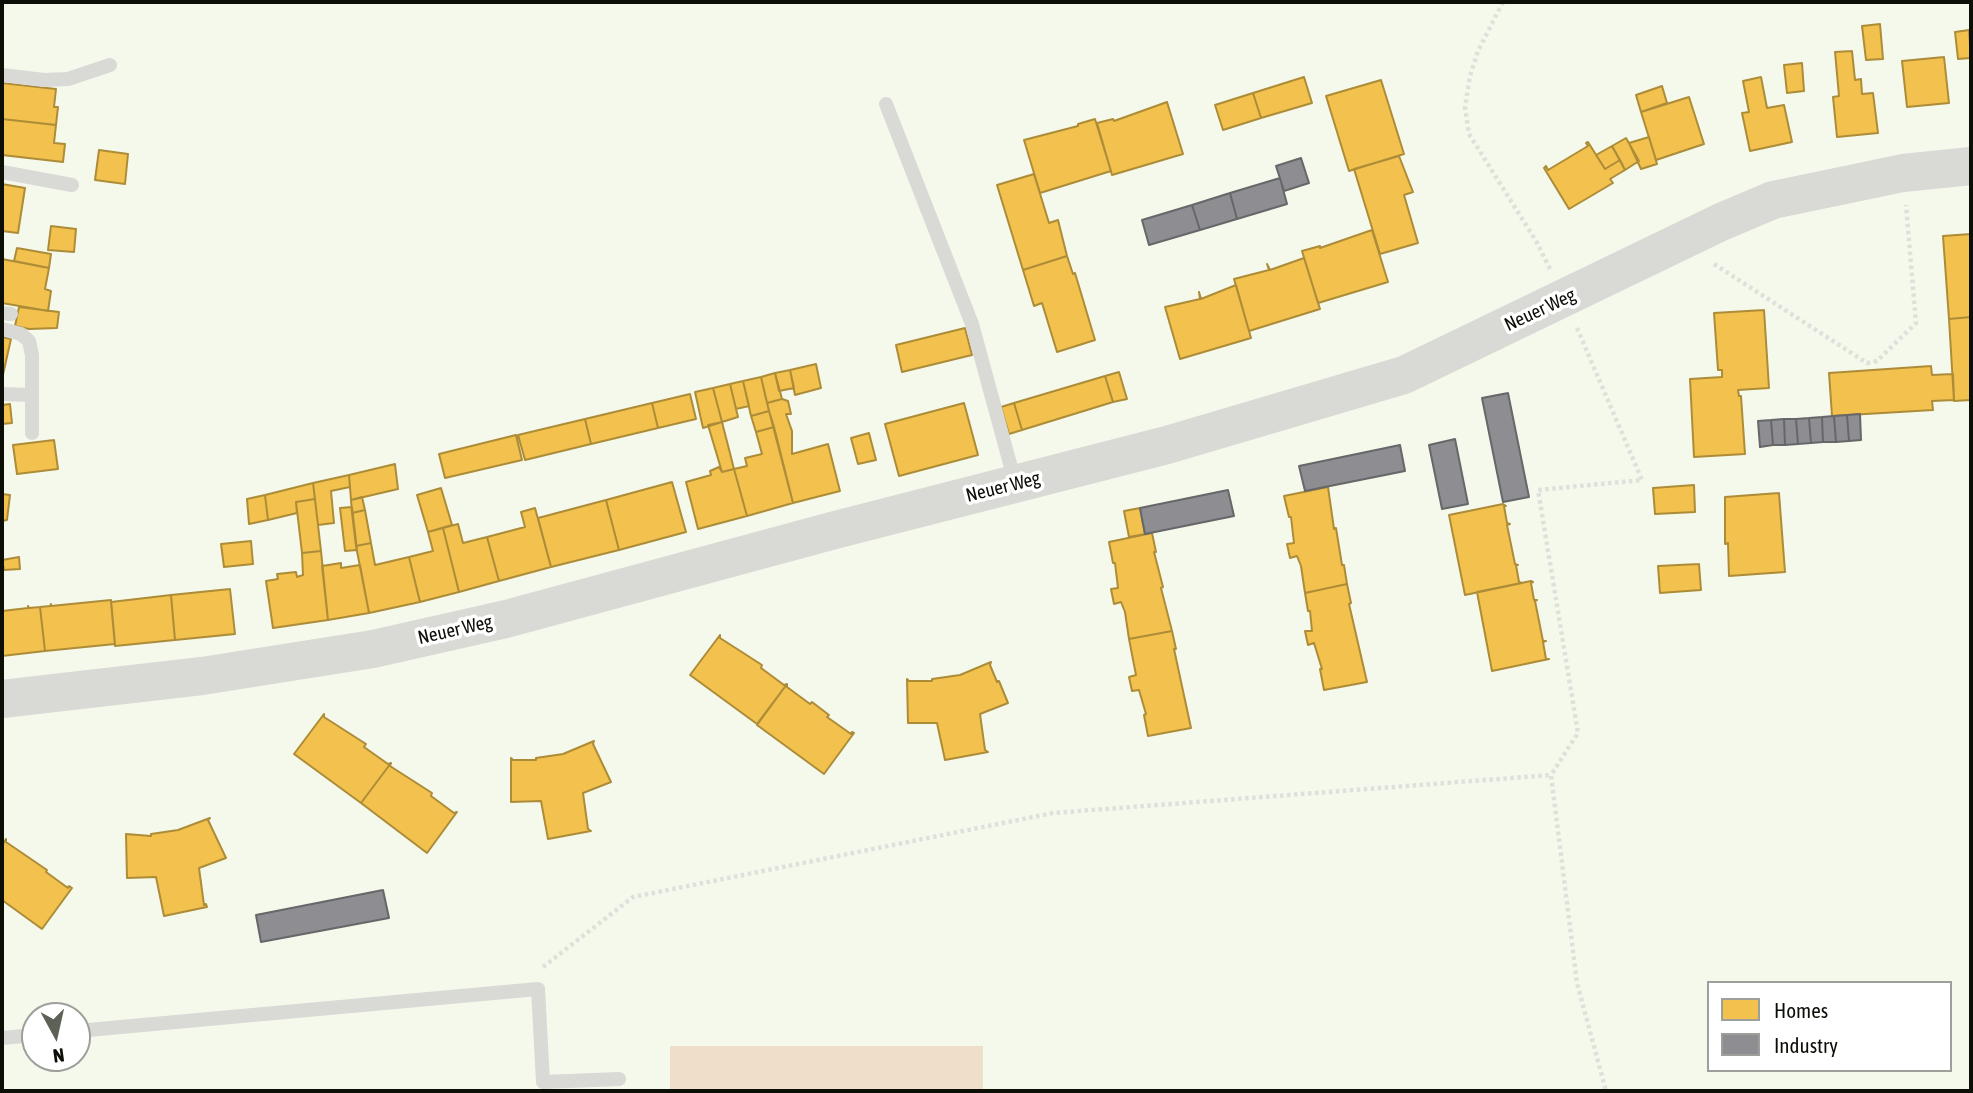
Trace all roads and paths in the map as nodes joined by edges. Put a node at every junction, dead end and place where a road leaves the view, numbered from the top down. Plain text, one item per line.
1 (1503, 2) edge
2 (110, 65) dead end
3 (2, 75) edge
4 (886, 104) dead end
5 (1971, 166) edge
6 (2, 172) edge
7 (1903, 173) junction
8 (72, 185) dead end
9 (1680, 242) junction
10 (1564, 299) junction
11 (2, 329) edge
12 (2, 394) edge
13 (32, 395) junction
14 (32, 433) dead end
15 (1016, 483) junction
16 (2, 699) edge
17 (1551, 775) junction
18 (538, 989) junction
19 (91, 1030) edge
20 (21, 1036) edge
21 (2, 1038) edge
22 (619, 1079) dead end
23 (1606, 1091) edge

1 - 10 path
2 - 3 lane
4 - 15 lane
5 - 7 street, Neuer Weg
6 - 8 lane
7 - 9 street, Neuer Weg
7 - 9 path
9 - 10 street, Neuer Weg
10 - 15 street, Neuer Weg
10 - 17 path
11 - 13 lane
12 - 13 lane
13 - 14 lane
15 - 16 street, Neuer Weg
17 - 18 path
17 - 23 path
18 - 19 lane
18 - 22 lane
20 - 21 lane

